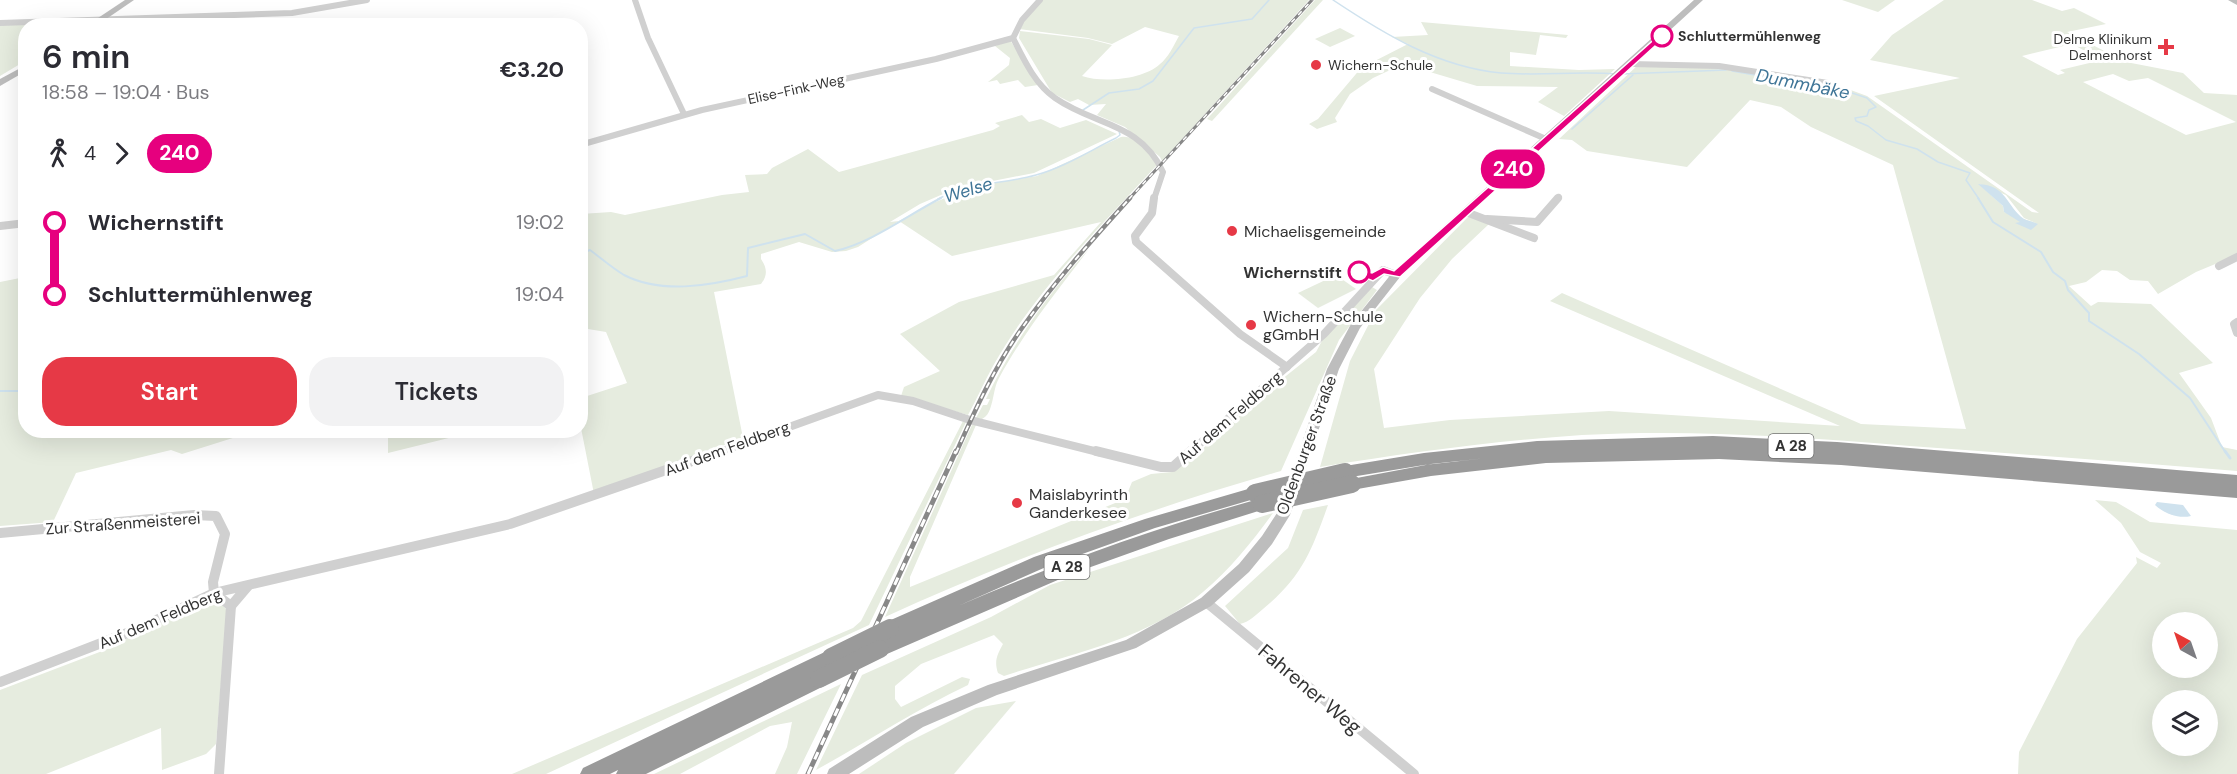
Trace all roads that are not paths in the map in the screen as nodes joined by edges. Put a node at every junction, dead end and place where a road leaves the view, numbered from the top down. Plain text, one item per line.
1 (130, 0) edge
2 (367, 0) edge
3 (635, 0) edge
4 (1040, 0) edge
5 (1699, 0) edge
6 (2232, 0) edge
7 (2237, 3) edge
8 (102, 18) edge
9 (154, 18) edge
10 (18, 22) edge
11 (0, 23) edge
12 (1013, 38) junction
13 (1623, 70) junction
14 (18, 72) edge
15 (0, 83) edge
16 (1828, 83) dead end
17 (1432, 89) dead end
18 (684, 114) junction
19 (1546, 139) junction
20 (588, 143) edge
21 (1559, 197) dead end
22 (1466, 212) junction
23 (1487, 219) junction
24 (18, 224) edge
25 (0, 226) edge
26 (1534, 238) dead end
27 (2237, 257) edge
28 (2219, 266) dead end
29 (1396, 275) junction
30 (2237, 322) edge
31 (2237, 333) edge
32 (1287, 367) junction
33 (1349, 478) junction
34 (2237, 482) edge
35 (2237, 492) edge
36 (1258, 499) junction
37 (0, 533) edge
38 (248, 586) junction
39 (214, 593) junction
40 (1206, 602) junction
41 (231, 606) junction
42 (0, 682) edge
43 (219, 774) edge
44 (590, 774) edge
45 (626, 774) edge
46 (835, 774) edge
47 (1414, 774) edge

1 - 8 main road
2 - 9 street
3 - 18 street
4 - 12 street
5 - 13 main road, Oldenburger Straße
6 - 7 main road
10 - 11 street
12 - 18 street, Elise-Fink-Weg
12 - 32 street
13 - 16 street
13 - 19 main road, Oldenburger Straße
14 - 15 main road
17 - 19 street
18 - 20 street, Elise-Fink-Weg
19 - 22 main road, Oldenburger Straße
21 - 23 street
22 - 23 street
22 - 29 main road, Oldenburger Straße
23 - 26 street
24 - 25 street
27 - 28 street
29 - 32 street, Auf dem Feldberg
29 - 40 main road, Oldenburger Straße
30 - 31 street
32 - 38 street, Auf dem Feldberg
33 - 34 highway, A 28
33 - 35 highway, A 28
33 - 36 highway, A 28, bridge
36 - 44 highway, A 28, bridge
36 - 45 highway, A 28, bridge
37 - 39 street, Zur Straßenmeisterei
38 - 39 street, Auf dem Feldberg
38 - 41 street
39 - 41 street
39 - 42 street, Auf dem Feldberg
40 - 46 main road, Oldenburger Straße
40 - 47 street, Fahrener Weg
41 - 43 street

